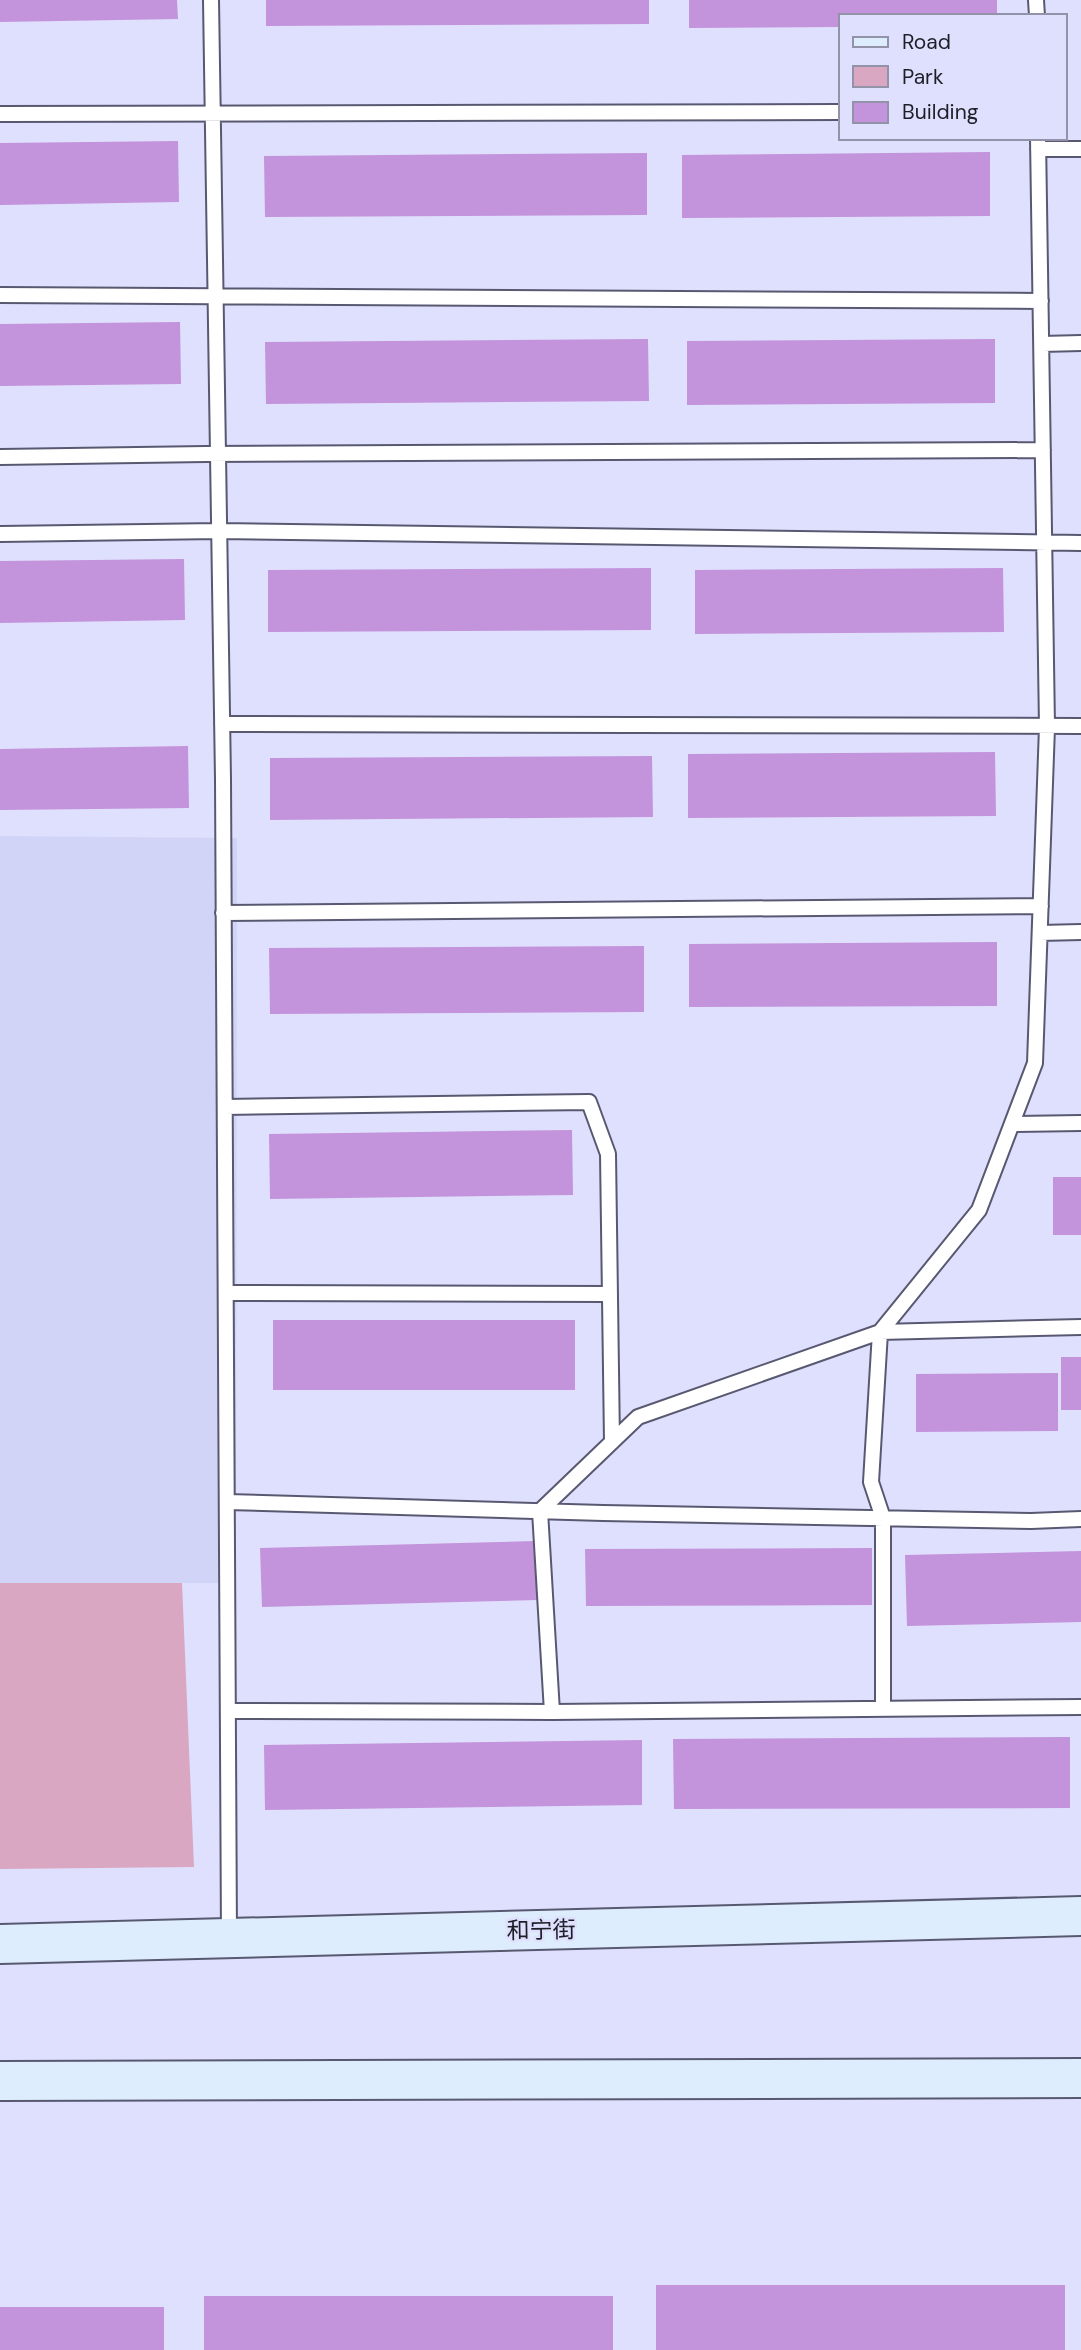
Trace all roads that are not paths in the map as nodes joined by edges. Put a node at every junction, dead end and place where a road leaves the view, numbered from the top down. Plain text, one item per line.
1 (211, 0) edge
2 (839, 112) edge
3 (0, 114) edge
4 (213, 114) junction
5 (1038, 144) edge
6 (1081, 149) edge
7 (0, 295) edge
8 (216, 296) junction
9 (1041, 301) junction
10 (1042, 344) junction
11 (1081, 344) edge
12 (1043, 450) junction
13 (218, 454) junction
14 (0, 457) edge
15 (219, 531) junction
16 (0, 534) edge
17 (1044, 543) junction
18 (1081, 543) edge
19 (222, 724) junction
20 (1081, 726) edge
21 (1047, 727) junction
22 (1041, 906) junction
23 (223, 913) junction
24 (1081, 932) edge
25 (1040, 933) junction
26 (225, 1107) junction
27 (1081, 1123) edge
28 (1012, 1124) junction
29 (226, 1293) junction
30 (610, 1294) junction
31 (1081, 1327) edge
32 (880, 1332) junction
33 (612, 1442) junction
34 (227, 1502) junction
35 (540, 1511) junction
36 (883, 1518) junction
37 (1081, 1520) edge
38 (1081, 1707) edge
39 (883, 1709) junction
40 (228, 1711) junction
41 (552, 1712) junction
42 (1081, 1916) edge
43 (229, 1938) junction
44 (0, 1944) edge
45 (1081, 2078) edge
46 (0, 2081) edge

1 - 4 lane
2 - 4 lane
3 - 4 lane
4 - 8 lane
5 - 6 lane
5 - 9 lane
7 - 8 lane
8 - 9 lane
8 - 13 lane
9 - 10 lane
10 - 11 lane
10 - 12 lane
12 - 13 lane
12 - 17 lane
13 - 14 lane
13 - 15 lane
15 - 16 lane
15 - 17 lane
15 - 19 lane
17 - 18 lane
17 - 21 lane
19 - 21 lane
19 - 23 lane
20 - 21 lane
21 - 22 lane
22 - 23 lane
22 - 25 lane
23 - 26 lane
24 - 25 lane
25 - 28 lane
26 - 29 lane
26 - 30 lane
27 - 28 lane
28 - 32 lane
29 - 30 lane
29 - 34 lane
30 - 33 lane
31 - 32 lane
32 - 33 lane
32 - 36 lane
33 - 35 lane
34 - 35 lane
34 - 40 lane
35 - 36 lane
35 - 41 lane
36 - 37 lane
36 - 39 lane
38 - 39 lane
39 - 41 lane
40 - 41 lane
40 - 43 lane
42 - 43 main road, 和宁街
43 - 44 main road, 和宁街
45 - 46 main road

